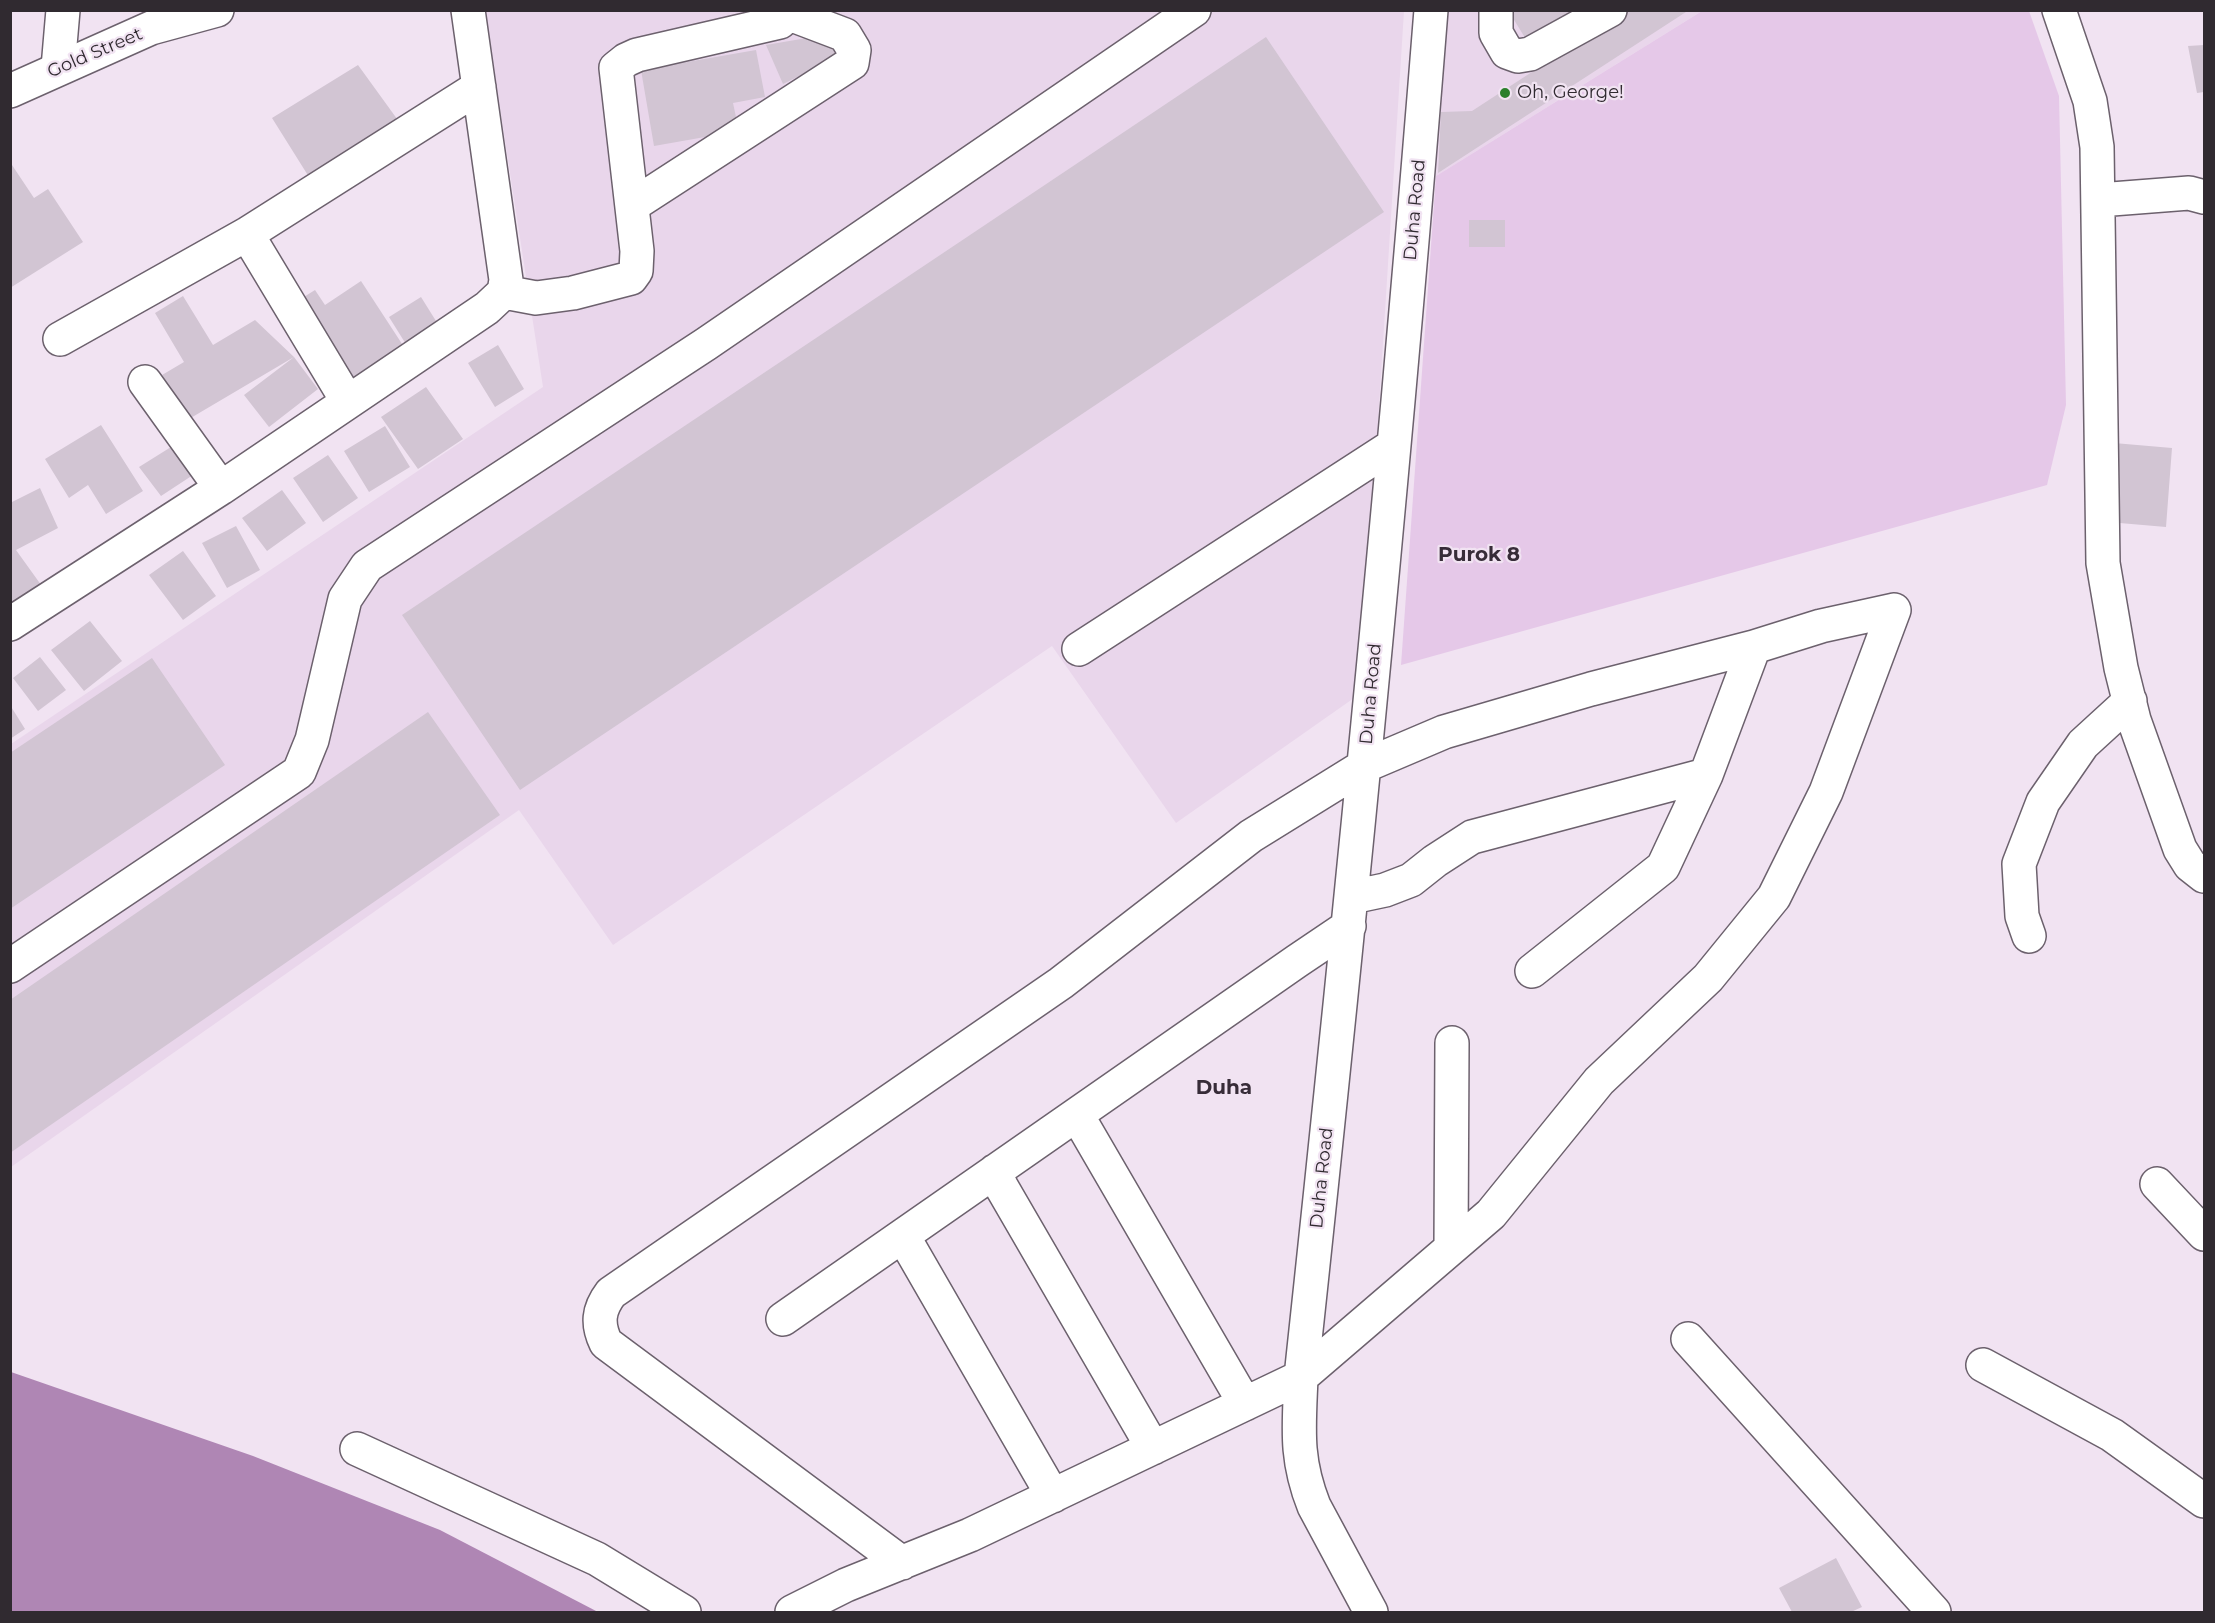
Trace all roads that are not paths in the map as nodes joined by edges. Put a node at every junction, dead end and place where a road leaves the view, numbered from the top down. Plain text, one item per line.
1 (63, 10) edge
2 (217, 10) edge
3 (468, 10) edge
4 (1194, 10) edge
5 (1431, 10) edge
6 (1496, 10) edge
7 (1610, 10) edge
8 (2059, 10) edge
9 (787, 12) edge
10 (58, 68) junction
11 (479, 87) junction
12 (10, 91) edge
13 (2205, 197) edge
14 (2099, 200) junction
15 (633, 205) junction
16 (247, 234) junction
17 (504, 292) junction
18 (60, 339) dead end
19 (145, 382) dead end
20 (348, 402) junction
21 (1394, 445) junction
22 (221, 488) junction
23 (10, 624) edge
24 (1754, 647) junction
25 (1079, 649) dead end
26 (2130, 701) junction
27 (1364, 766) junction
28 (1706, 775) junction
29 (2205, 876) edge
30 (1351, 911) junction
31 (2029, 936) dead end
32 (10, 966) edge
33 (1532, 971) dead end
34 (1452, 1043) dead end
35 (1077, 1115) junction
36 (995, 1171) junction
37 (2157, 1184) dead end
38 (2205, 1234) edge
39 (903, 1236) junction
40 (1451, 1248) junction
41 (783, 1319) dead end
42 (1688, 1339) dead end
43 (1983, 1365) dead end
44 (1301, 1377) junction
45 (1245, 1404) junction
46 (1153, 1448) junction
47 (357, 1449) dead end
48 (1053, 1496) junction
49 (2205, 1500) edge
50 (902, 1563) junction
51 (684, 1612) edge
52 (792, 1612) edge
53 (1371, 1612) edge
54 (1934, 1612) edge

1 - 10 street
2 - 10 street, Gold Street
3 - 11 street
4 - 32 street
5 - 21 street, Duha Road
6 - 7 street
8 - 14 street
9 - 15 street
9 - 15 street
10 - 12 street, Gold Street
11 - 16 street
11 - 17 street
13 - 14 street
14 - 26 street
15 - 17 street
16 - 18 street
16 - 20 street
17 - 20 street
19 - 22 street
20 - 22 street
21 - 25 street
21 - 27 street, Duha Road
22 - 23 street
24 - 27 street
24 - 28 street
24 - 40 street
26 - 29 street
26 - 31 street
27 - 30 street, Duha Road
27 - 50 street
28 - 30 street
28 - 33 street
30 - 35 street
30 - 44 street, Duha Road
34 - 40 street
35 - 36 street
35 - 45 street
36 - 39 street
36 - 46 street
37 - 38 street
39 - 41 street
39 - 48 street
40 - 44 street
42 - 54 street
43 - 49 street
44 - 45 street
44 - 53 street, Duha Road
45 - 46 street
46 - 48 street
47 - 51 street
48 - 50 street
50 - 52 street

